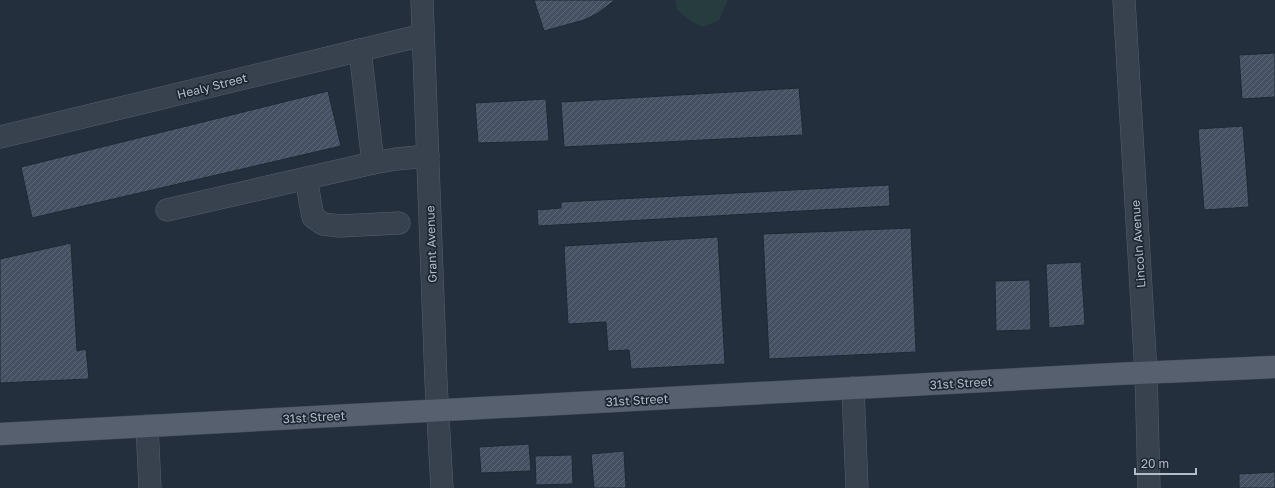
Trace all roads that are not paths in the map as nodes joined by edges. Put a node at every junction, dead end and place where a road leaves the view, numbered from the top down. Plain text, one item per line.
1 (422, 0) edge
2 (1124, 0) edge
3 (423, 35) junction
4 (360, 50) junction
5 (0, 137) edge
6 (428, 156) junction
7 (373, 163) junction
8 (306, 179) junction
9 (168, 210) dead end
10 (399, 223) dead end
11 (1275, 367) edge
12 (1146, 373) junction
13 (853, 388) junction
14 (438, 411) junction
15 (147, 426) junction
16 (0, 434) edge
17 (150, 488) edge
18 (442, 488) edge
19 (857, 488) edge
20 (1149, 488) edge

1 - 3 street, Grant Avenue
2 - 12 street, Lincoln Avenue
3 - 4 street, Healy Street
3 - 6 street, Grant Avenue
4 - 5 street, Healy Street
4 - 7 street
6 - 7 street
6 - 14 street, Grant Avenue
7 - 8 street
8 - 9 street
8 - 10 street
11 - 12 main road, 31st Street
12 - 13 main road, 31st Street
12 - 20 street, Lincoln Avenue
13 - 14 main road, 31st Street
13 - 19 street
14 - 15 main road, 31st Street
14 - 18 street, Grant Avenue
15 - 16 main road, 31st Street
15 - 17 street

